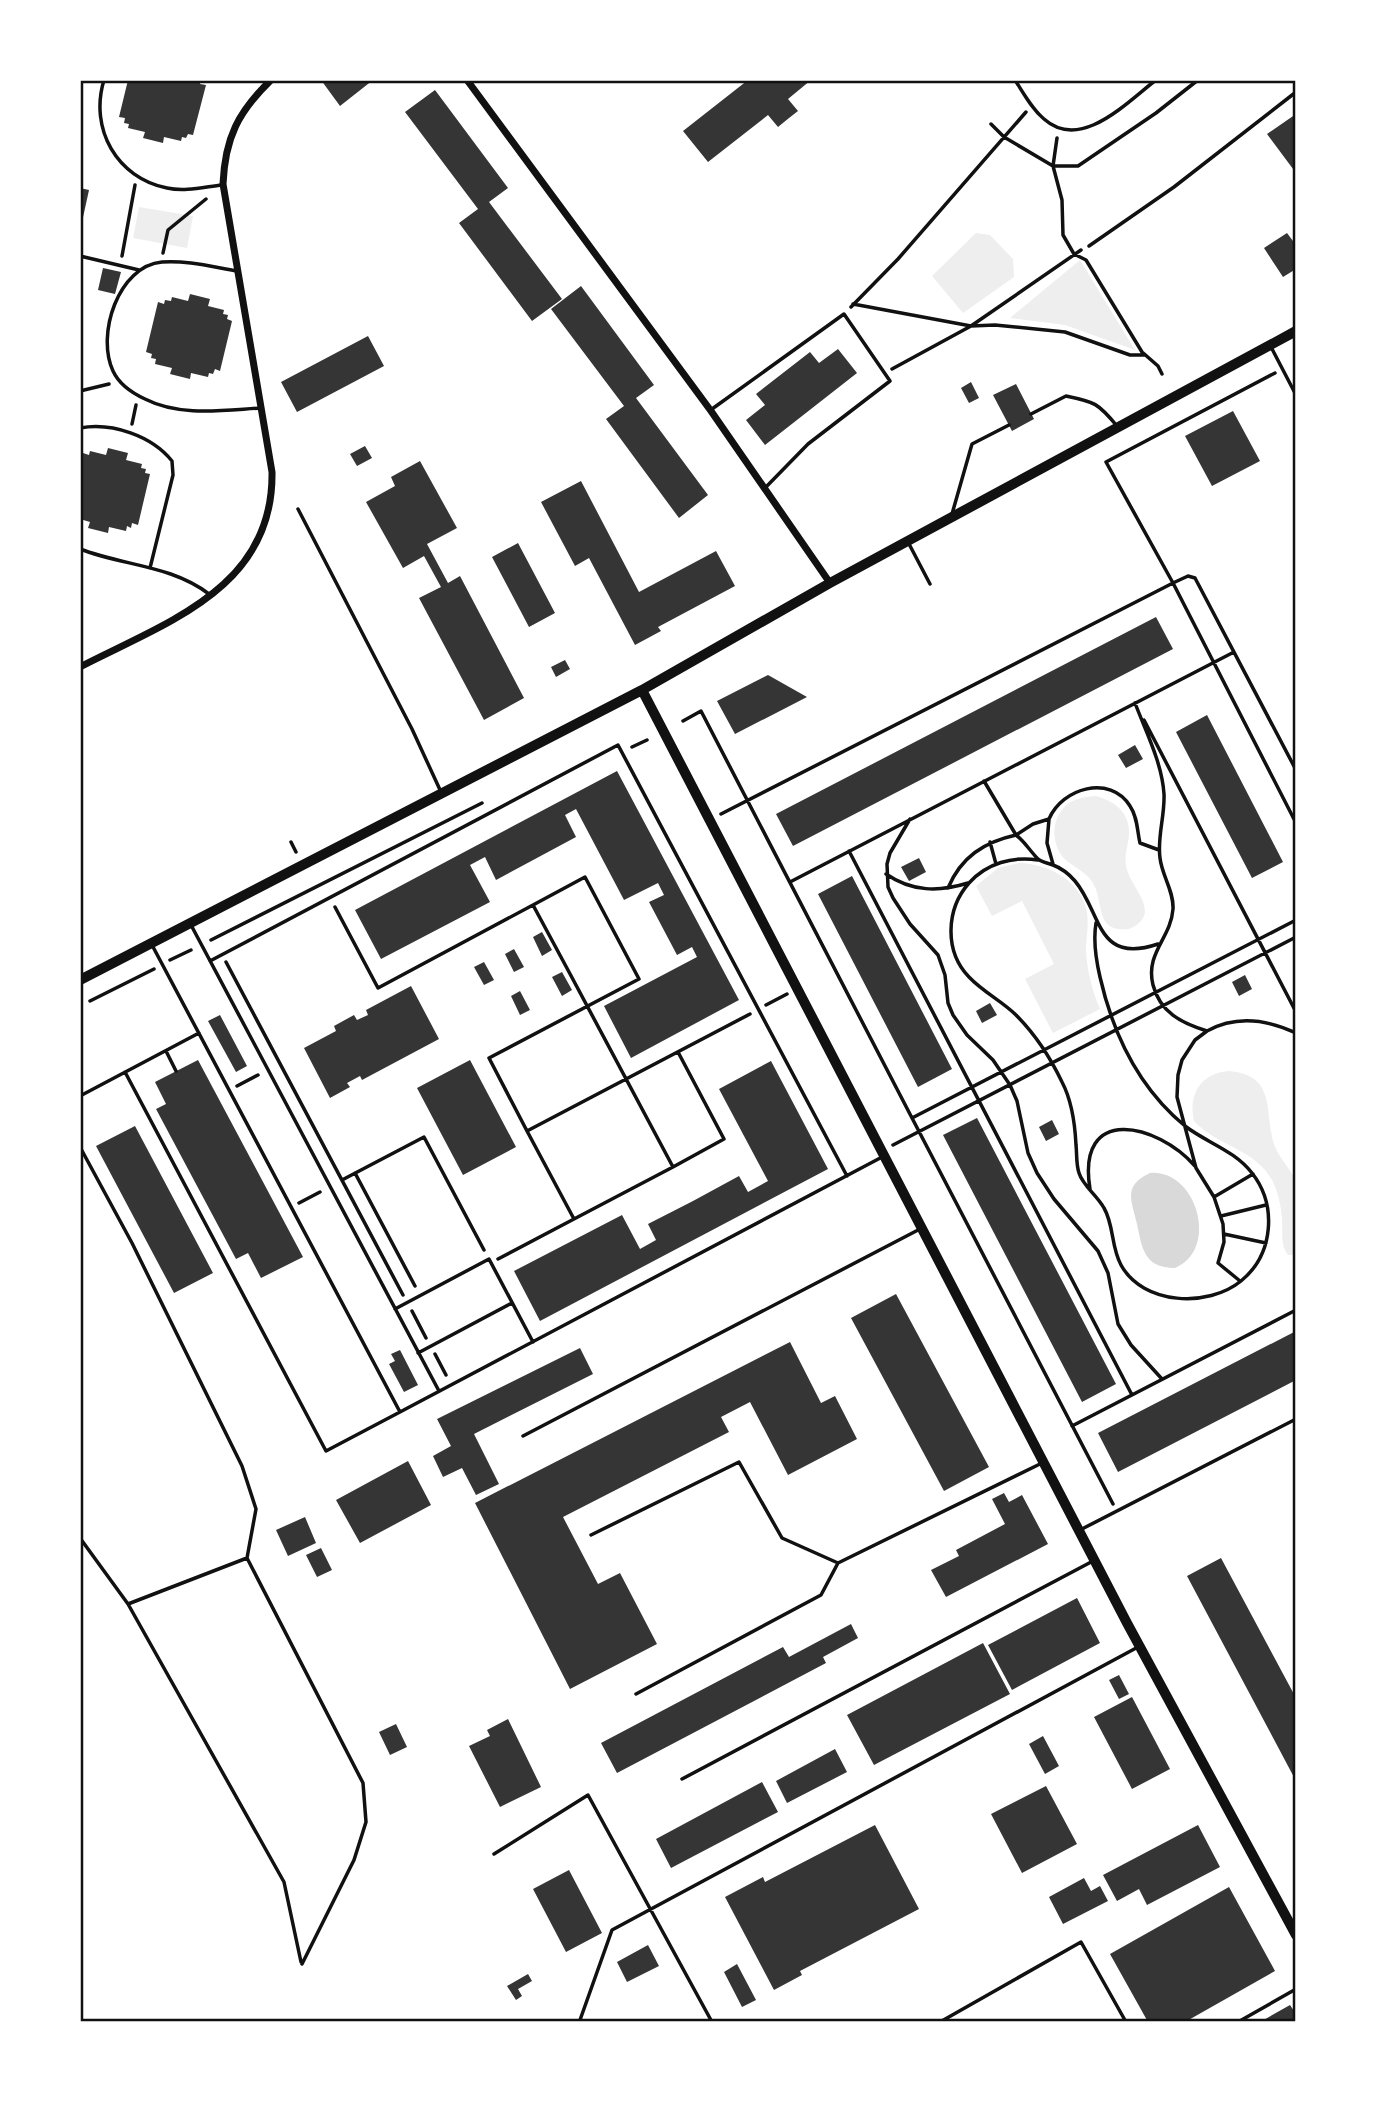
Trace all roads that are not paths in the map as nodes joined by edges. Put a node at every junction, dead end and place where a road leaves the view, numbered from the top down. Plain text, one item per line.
1 (104, 80) edge
2 (467, 80) edge
3 (1015, 80) edge
4 (1156, 80) edge
5 (265, 82) edge
6 (1296, 92) edge
7 (223, 184) junction
8 (1089, 246) road end
9 (80, 256) edge
10 (139, 270) junction
11 (237, 271) junction
12 (1296, 331) edge
13 (1270, 345) junction
14 (1296, 395) edge
15 (262, 408) junction
16 (710, 411) junction
17 (1031, 414) dead end
18 (1009, 425) dead end
19 (1118, 427) junction
20 (80, 428) edge
21 (764, 488) junction
22 (298, 509) dead end
23 (951, 517) junction
24 (908, 541) junction
25 (80, 549) edge
26 (150, 568) junction
27 (830, 583) junction
28 (930, 584) dead end
29 (211, 596) junction
30 (80, 667) edge
31 (642, 690) junction
32 (442, 793) junction
33 (190, 923) junction
34 (151, 943) junction
35 (210, 961) junction
36 (80, 980) edge
37 (199, 1034) junction
38 (166, 1051) junction
39 (176, 1071) dead end
40 (125, 1072) junction
41 (80, 1096) edge
42 (80, 1147) edge
43 (883, 1154) junction
44 (847, 1175) junction
45 (922, 1228) junction
46 (512, 1303) junction
47 (395, 1309) junction
48 (533, 1342) junction
49 (418, 1353) junction
50 (439, 1391) junction
51 (400, 1412) junction
52 (1296, 1419) edge
53 (523, 1436) dead end
54 (1044, 1462) junction
55 (1079, 1531) junction
56 (591, 1535) dead end
57 (80, 1538) edge
58 (247, 1558) junction
59 (1094, 1560) junction
60 (838, 1563) junction
61 (128, 1604) junction
62 (1139, 1646) junction
63 (636, 1694) dead end
64 (681, 1779) dead end
65 (494, 1854) dead end
66 (650, 1909) junction
67 (1295, 1934) edge
68 (1296, 1989) edge
69 (580, 2020) edge
70 (712, 2021) edge
71 (940, 2021) edge
72 (1126, 2021) edge
73 (1238, 2021) edge

1 - 7 lane
2 - 16 street
3 - 4 lane
5 - 7 street
6 - 8 lane
7 - 11 street
9 - 10 lane
10 - 11 lane
10 - 15 lane
11 - 15 street
12 - 13 street
13 - 14 lane
13 - 19 street
15 - 29 street
16 - 21 street
16 - 21 lane
17 - 19 lane
18 - 23 lane
19 - 23 street
20 - 26 lane
21 - 27 street
22 - 32 lane
23 - 24 street
24 - 27 street
24 - 28 lane
25 - 26 lane
26 - 29 lane
27 - 31 street
29 - 30 street
31 - 32 street
31 - 43 street
32 - 33 street
33 - 34 street
33 - 35 lane
34 - 36 street
34 - 37 lane
35 - 44 lane
35 - 47 lane
37 - 38 lane
37 - 51 lane
38 - 39 lane
38 - 40 lane
40 - 41 lane
40 - 51 lane
42 - 58 lane
43 - 44 lane
43 - 45 street
44 - 48 lane
45 - 53 lane
45 - 54 street
46 - 47 lane
46 - 48 lane
46 - 49 lane
47 - 49 lane
48 - 50 lane
49 - 50 lane
50 - 51 lane
52 - 55 lane
54 - 55 street
54 - 60 lane
55 - 59 street
56 - 60 lane
57 - 61 lane
58 - 61 lane
58 - 61 lane
59 - 62 street
59 - 64 lane
60 - 63 lane
62 - 66 lane
62 - 67 street
65 - 66 lane
66 - 69 lane
66 - 70 lane
68 - 73 lane
71 - 72 lane

